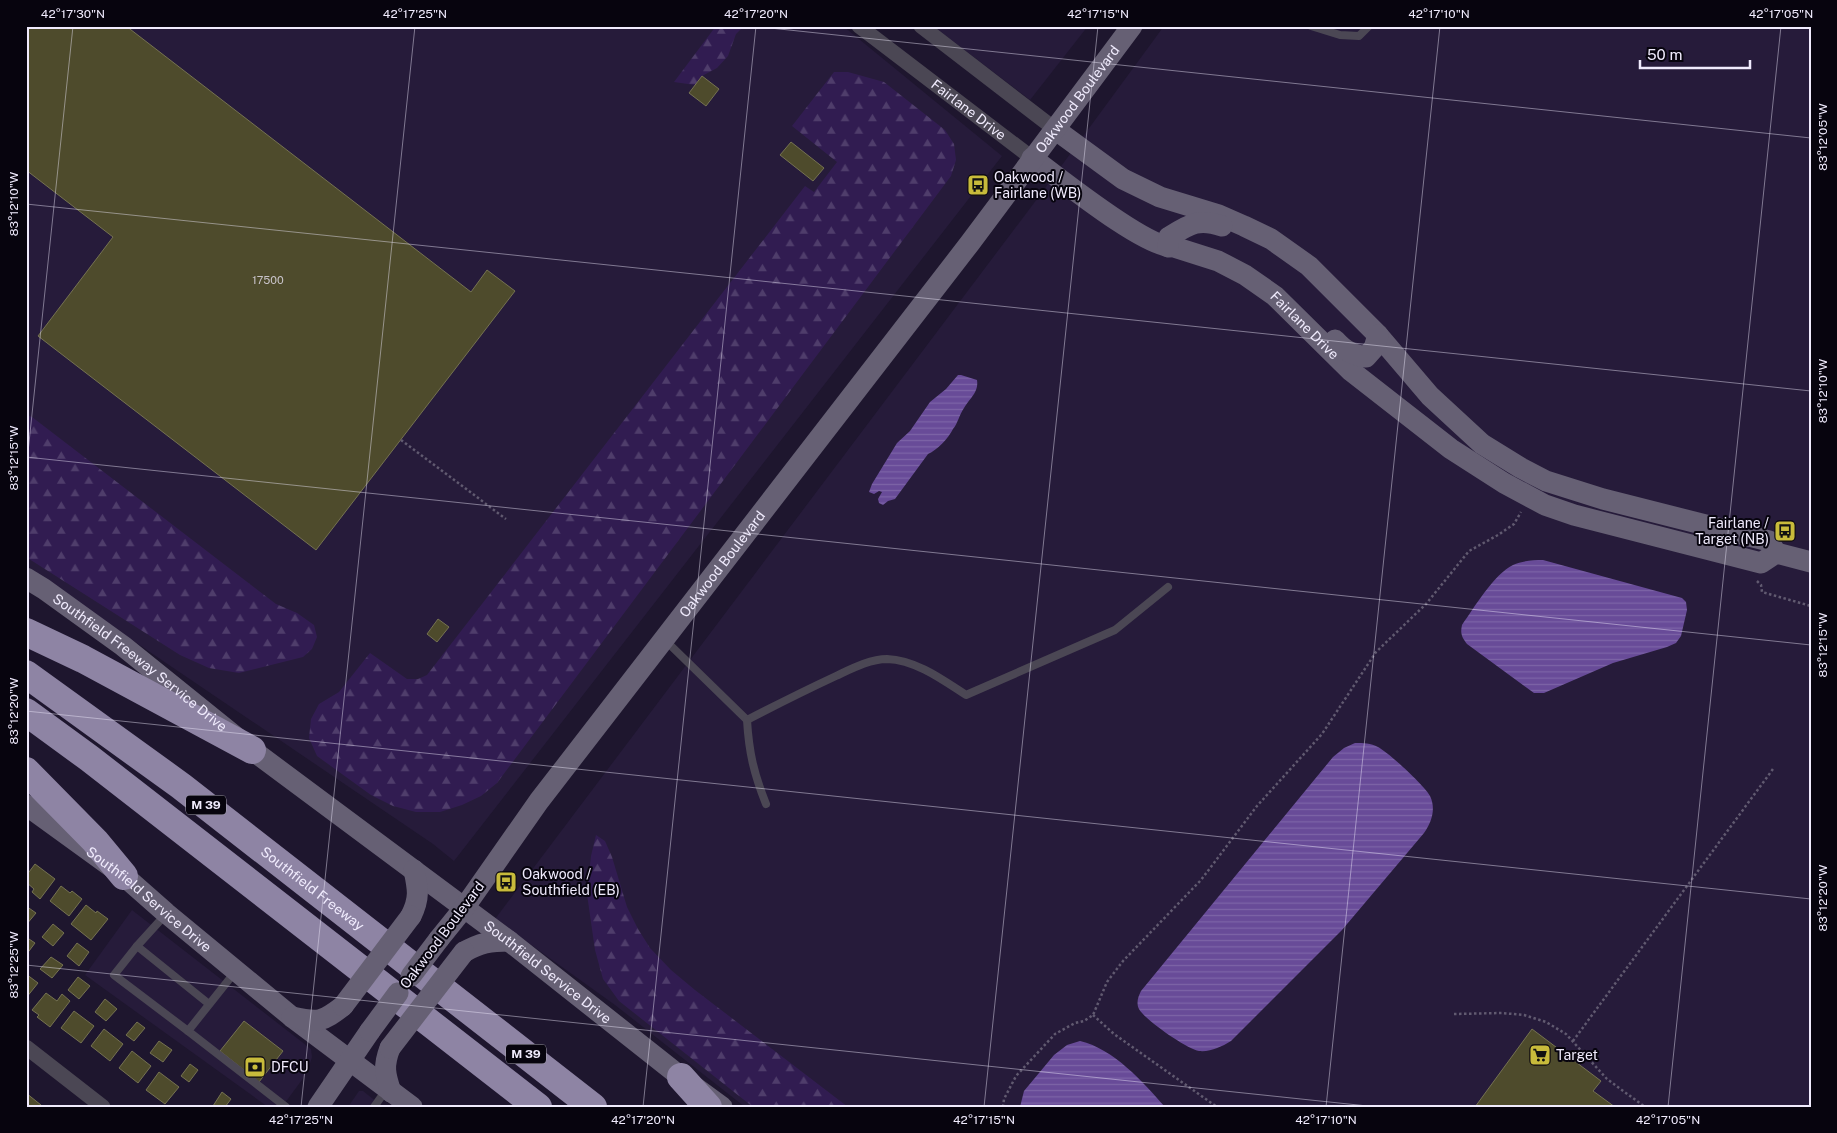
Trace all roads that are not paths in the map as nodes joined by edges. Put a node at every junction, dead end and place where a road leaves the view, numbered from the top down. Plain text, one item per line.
1 (859, 26) edge
2 (920, 26) edge
3 (1132, 26) edge
4 (1311, 26) edge
5 (1369, 26) edge
6 (1056, 130) junction
7 (1032, 158) junction
8 (1168, 247) junction
9 (1309, 266) junction
10 (1275, 296) junction
11 (1378, 335) junction
12 (1776, 554) junction
13 (1811, 562) edge
14 (26, 578) edge
15 (1168, 587) dead end
16 (26, 632) edge
17 (664, 639) junction
18 (26, 674) edge
19 (26, 712) edge
20 (746, 720) junction
21 (252, 750) junction
22 (26, 771) edge
23 (766, 804) dead end
24 (26, 805) edge
25 (414, 870) junction
26 (124, 876) junction
27 (464, 908) junction
28 (166, 913) junction
29 (509, 941) junction
30 (137, 946) junction
31 (236, 971) junction
32 (209, 1004) junction
33 (292, 1017) junction
34 (188, 1031) junction
35 (26, 1047) edge
36 (349, 1061) junction
37 (681, 1077) junction
38 (389, 1090) junction
39 (103, 1107) edge
40 (286, 1107) edge
41 (318, 1107) edge
42 (374, 1107) edge
43 (412, 1107) edge
44 (538, 1107) edge
45 (594, 1107) edge
46 (708, 1107) edge
47 (722, 1107) edge

1 - 7 street, Fairlane Drive
2 - 6 street, Fairlane Drive
3 - 6 main road, Oakwood Boulevard
4 - 5 lane
6 - 7 main road, Oakwood Boulevard
6 - 9 main road, Fairlane Drive
7 - 8 main road, Fairlane Drive
7 - 17 main road, Oakwood Boulevard
8 - 9 main road
8 - 10 main road, Fairlane Drive
9 - 11 main road, Fairlane Drive
10 - 11 main road
10 - 12 main road, Fairlane Drive
11 - 12 main road, Fairlane Drive
12 - 13 main road, Fairlane Drive
14 - 21 main road, Southfield Freeway Service Drive
15 - 20 lane
16 - 21 highway
17 - 20 lane
17 - 27 main road, Oakwood Boulevard
18 - 45 highway, Southfield Freeway / M 39
19 - 44 highway, M 39
20 - 23 lane
21 - 25 main road, Southfield Service Drive
22 - 26 highway
24 - 26 main road, Southfield Service Drive
25 - 27 main road, Southfield Service Drive
25 - 33 main road, bridge
26 - 28 main road, Southfield Service Drive
27 - 29 main road, Southfield Service Drive
27 - 36 main road, Oakwood Boulevard, bridge
28 - 30 lane
28 - 31 main road, Southfield Service Drive
29 - 37 main road, Southfield Service Drive
29 - 38 main road, bridge
30 - 32 lane
30 - 34 lane
31 - 32 lane
31 - 33 main road, Southfield Service Drive
32 - 34 lane
33 - 36 main road, Southfield Service Drive
34 - 40 lane
35 - 39 street
36 - 38 main road, Southfield Service Drive
36 - 41 main road, Oakwood Boulevard
37 - 46 highway
37 - 47 main road, Southfield Service Drive
38 - 42 lane
38 - 43 main road, Southfield Service Drive

